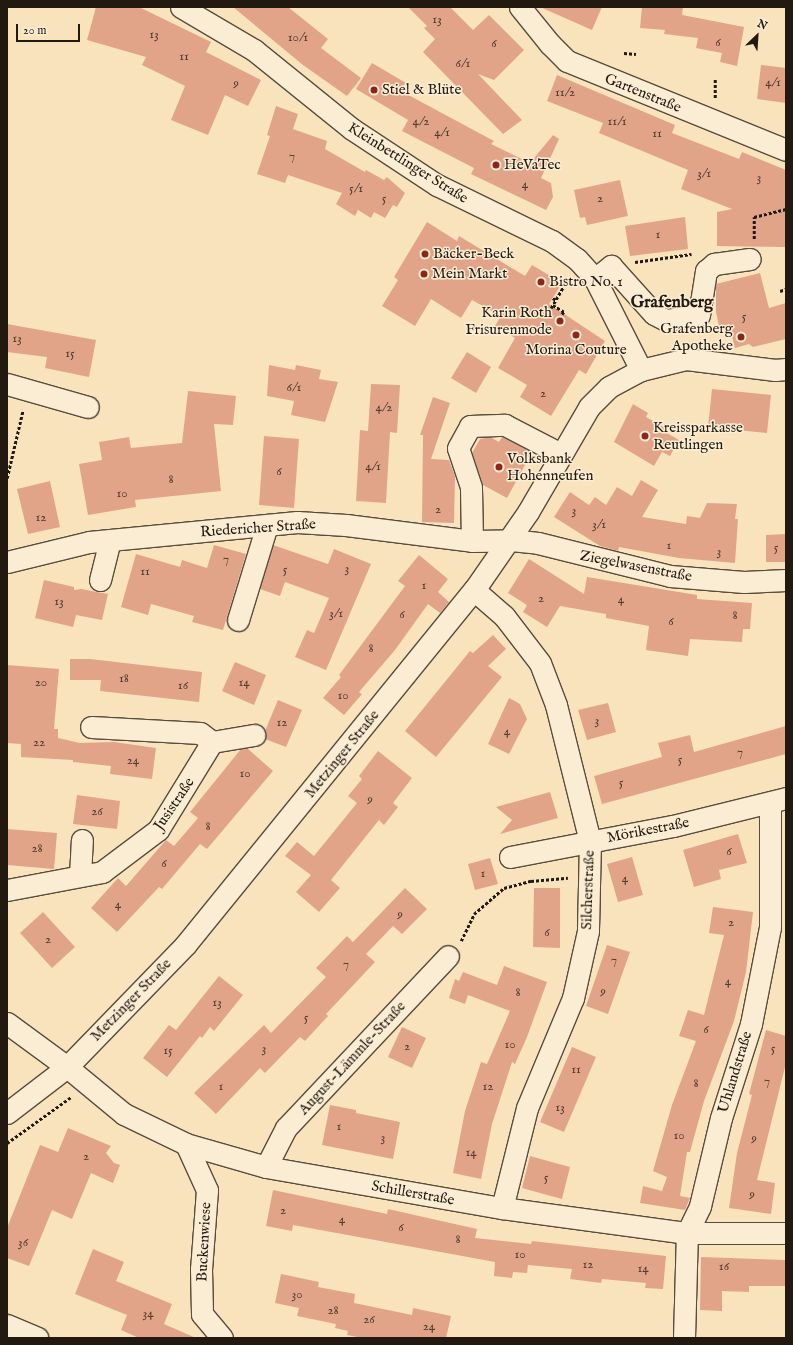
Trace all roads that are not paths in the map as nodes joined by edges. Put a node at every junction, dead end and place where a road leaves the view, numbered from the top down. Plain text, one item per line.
1 (181, 7) edge
2 (520, 7) edge
3 (786, 150) edge
4 (750, 259) road end
5 (595, 279) junction
6 (786, 368) edge
7 (641, 370) junction
8 (7, 384) edge
9 (88, 407) dead end
10 (561, 454) junction
11 (267, 525) junction
12 (110, 540) junction
13 (511, 540) junction
14 (472, 541) junction
15 (7, 562) edge
16 (100, 580) dead end
17 (786, 580) edge
18 (474, 590) junction
19 (238, 620) dead end
20 (91, 727) dead end
21 (254, 735) dead end
22 (212, 742) junction
23 (778, 801) edge
24 (82, 840) dead end
25 (589, 851) junction
26 (510, 857) dead end
27 (80, 876) junction
28 (7, 890) edge
29 (448, 956) road end
30 (7, 1023) edge
31 (67, 1067) junction
32 (7, 1113) edge
33 (186, 1144) junction
34 (266, 1167) junction
35 (502, 1208) junction
36 (687, 1233) junction
37 (786, 1233) edge
38 (7, 1325) edge
39 (37, 1338) edge
40 (222, 1338) edge
41 (684, 1338) edge

1 - 5 street, Kleinbettlinger Straße
2 - 3 street, Gartenstraße
4 - 5 street
5 - 7 street, Kleinbettlinger Straße
6 - 7 street, Metzinger Straße
7 - 10 street, Metzinger Straße
8 - 9 street
10 - 13 street, Metzinger Straße
10 - 14 street
11 - 12 street, Riedericher Straße
11 - 14 street, Riedericher Straße
11 - 19 street
12 - 15 street, Riedericher Straße
12 - 16 street
13 - 14 street, Riedericher Straße
13 - 17 street, Ziegelwasenstraße
13 - 18 street, Metzinger Straße
18 - 25 street, Silcherstraße
18 - 31 street, Metzinger Straße
20 - 22 street
21 - 22 street
22 - 27 street, Jusistraße
23 - 25 street, Mörikestraße
23 - 36 street, Uhlandstraße
24 - 27 street
25 - 26 street, Mörikestraße
25 - 35 street, Silcherstraße
27 - 28 street, Jusistraße
29 - 34 street, August-Lämmle-Straße
30 - 31 street, Schillerstraße
31 - 32 street, Metzinger Straße
31 - 33 street, Schillerstraße
33 - 34 street, Schillerstraße
33 - 40 street, Buckenwiese
34 - 35 street, Schillerstraße
35 - 36 street, Schillerstraße
36 - 37 street, Schillerstraße
36 - 41 street, Uhlandstraße
38 - 39 street

